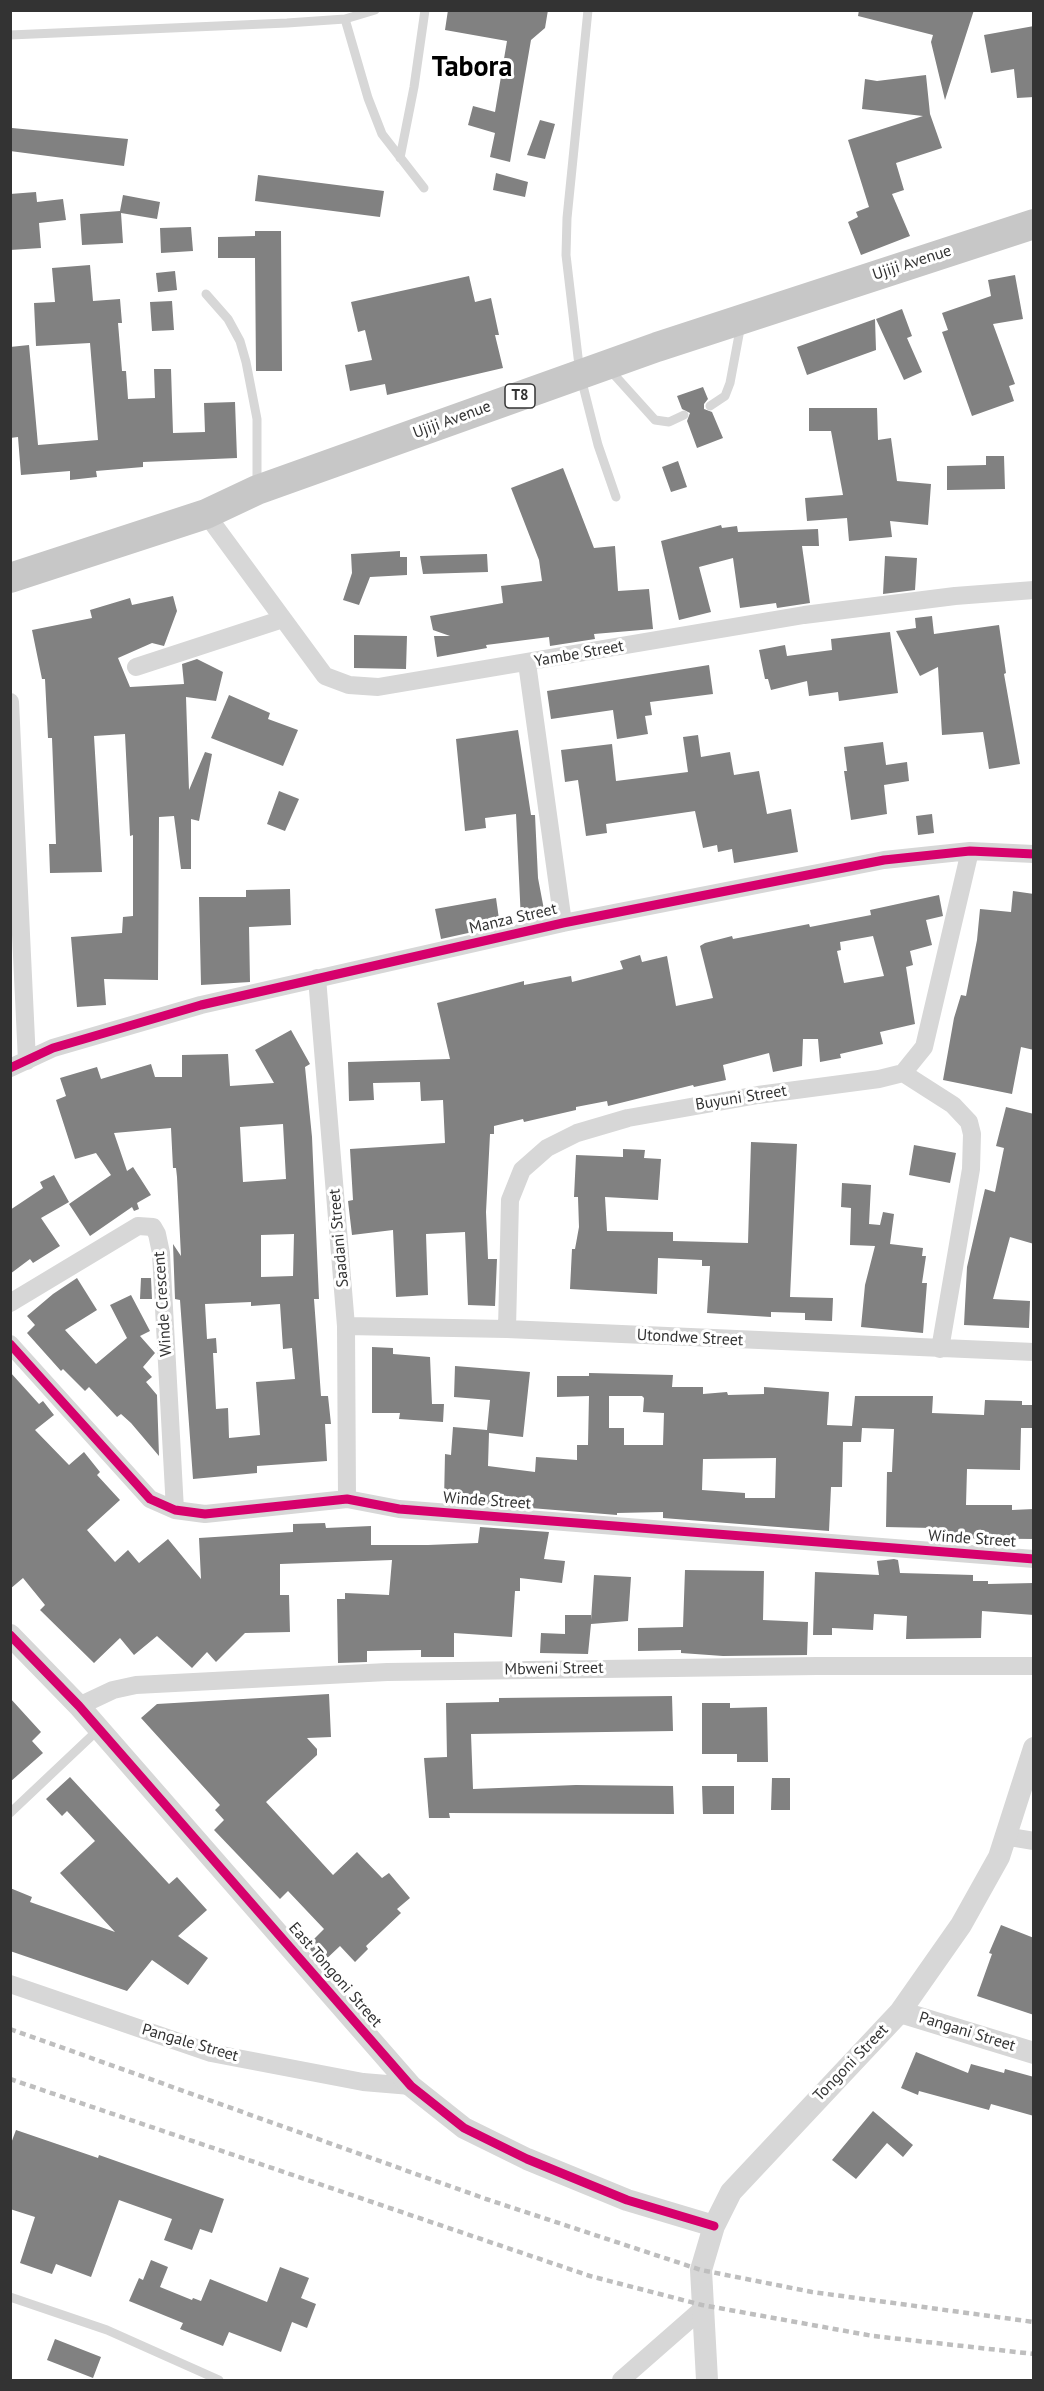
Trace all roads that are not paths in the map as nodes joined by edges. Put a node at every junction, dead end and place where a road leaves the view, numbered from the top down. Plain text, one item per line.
1 (375, 10) edge
2 (425, 10) edge
3 (588, 10) edge
4 (345, 20) junction
5 (10, 35) edge
6 (400, 158) junction
7 (424, 188) dead end
8 (1034, 224) edge
9 (206, 294) dead end
10 (742, 319) junction
11 (592, 370) junction
12 (710, 406) dead end
13 (684, 415) dead end
14 (257, 490) junction
15 (616, 497) dead end
16 (206, 513) junction
17 (10, 578) edge
18 (1034, 590) edge
19 (283, 619) junction
20 (526, 663) junction
21 (136, 667) dead end
22 (10, 702) edge
23 (13, 815) edge
24 (970, 851) junction
25 (1034, 854) edge
26 (563, 923) junction
27 (317, 978) junction
28 (27, 1061) junction
29 (10, 1068) edge
30 (903, 1072) junction
31 (10, 1303) edge
32 (346, 1326) junction
33 (507, 1329) junction
34 (10, 1344) edge
35 (940, 1349) junction
36 (1034, 1352) edge
37 (347, 1499) junction
38 (175, 1510) junction
39 (1034, 1558) edge
40 (10, 1635) edge
41 (1034, 1666) edge
42 (79, 1706) junction
43 (99, 1729) junction
44 (1034, 1748) edge
45 (10, 1813) edge
46 (1004, 1836) junction
47 (1034, 1841) edge
48 (10, 1984) edge
49 (900, 2012) junction
50 (1034, 2053) edge
51 (411, 2086) junction
52 (714, 2226) junction
53 (10, 2297) edge
54 (702, 2309) junction
55 (219, 2380) edge
56 (621, 2380) edge
57 (707, 2380) edge

1 - 4 lane
2 - 6 lane
3 - 11 lane
4 - 5 lane
4 - 6 lane
6 - 7 lane
8 - 10 highway, Ujiji Avenue / T8
9 - 14 lane
10 - 11 highway, Ujiji Avenue / T8
10 - 12 lane
11 - 13 lane
11 - 14 highway, Ujiji Avenue / T8
11 - 15 lane
14 - 16 highway, Ujiji Avenue / T8
16 - 17 highway, Ujiji Avenue / T8
16 - 19 street, Yambe Street
18 - 20 street, Yambe Street
19 - 20 street, Yambe Street
19 - 21 street
20 - 26 street
22 - 23 street
23 - 28 street
24 - 25 street, Manza Street
24 - 26 street, Manza Street
24 - 30 street
26 - 27 street, Manza Street
27 - 28 street, Manza Street
27 - 32 street, Saadani Street
28 - 29 street, Manza Street
30 - 33 street, Buyuni Street
30 - 35 street
31 - 38 street, Winde Crescent
32 - 33 street, Utondwe Street
32 - 37 street, Saadani Street
33 - 35 street, Utondwe Street
34 - 38 street, Winde Street
35 - 36 street, Utondwe Street
37 - 38 street, Winde Street
37 - 39 street, Winde Street
40 - 42 street, East Tongoni Street
41 - 42 street, Mbweni Street
42 - 43 street, East Tongoni Street
43 - 45 lane
43 - 51 street, East Tongoni Street
44 - 46 street, Tongoni Street
46 - 47 street
46 - 49 street, Tongoni Street
48 - 51 street, Pangale Street
49 - 50 street, Pangani Street
49 - 52 street, Tongoni Street
51 - 52 street, East Tongoni Street
52 - 54 street, Tongoni Street
53 - 55 lane
54 - 56 street
54 - 57 street, Tongoni Street

